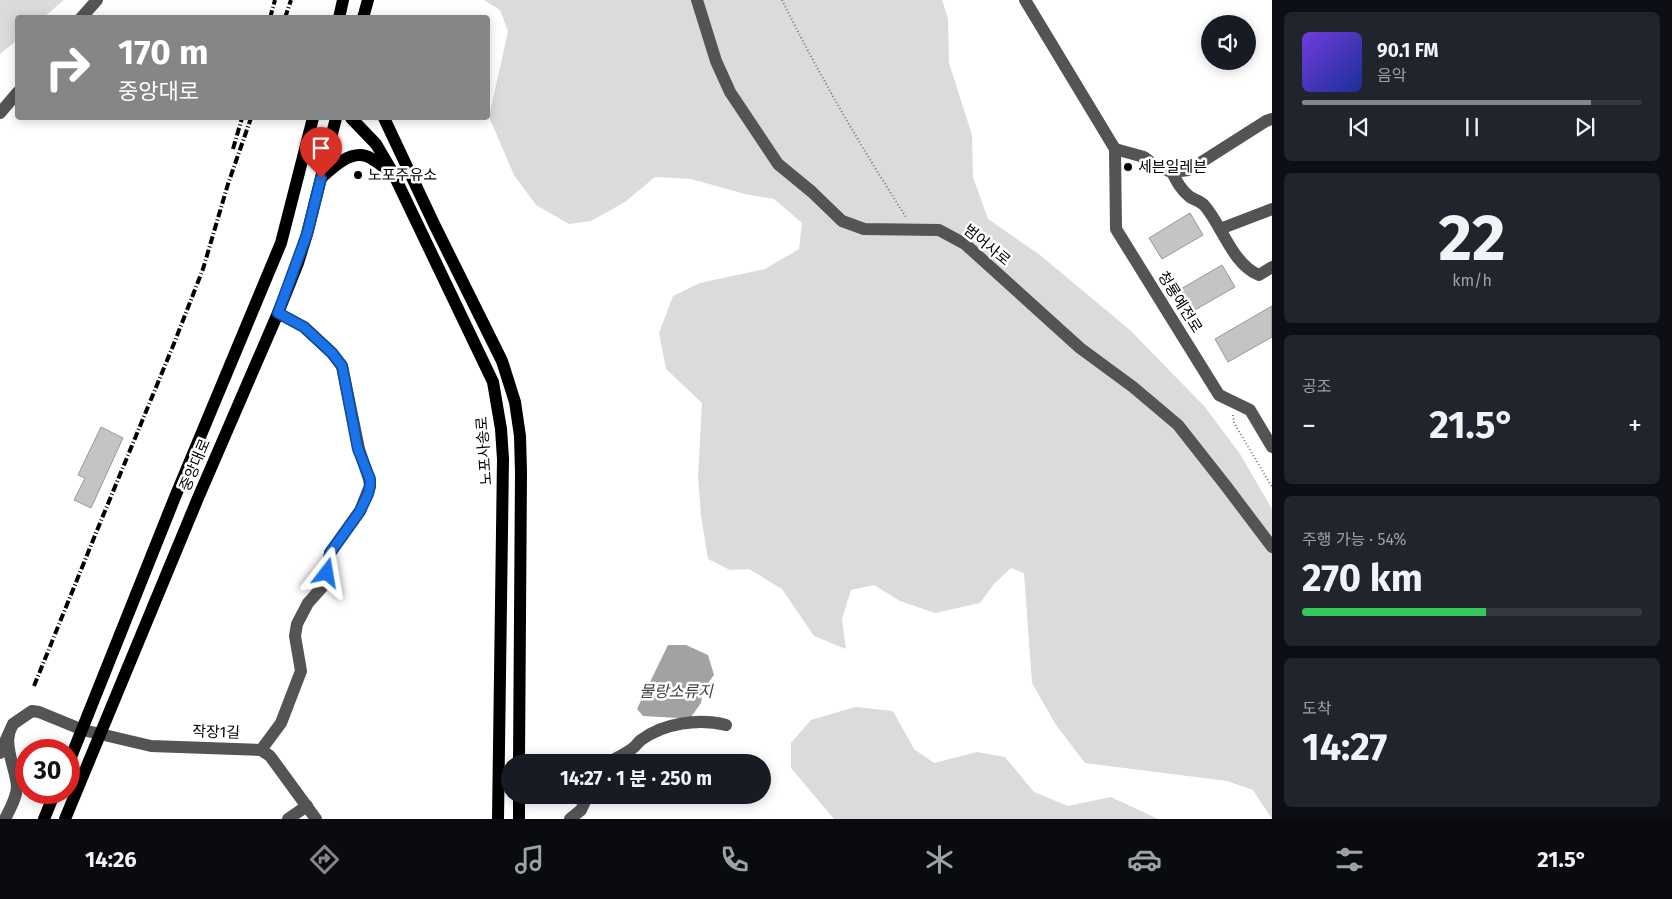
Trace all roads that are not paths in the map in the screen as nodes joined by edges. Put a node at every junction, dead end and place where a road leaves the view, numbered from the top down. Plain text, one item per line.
1 (97, 0) edge
2 (343, 0) edge
3 (368, 0) edge
4 (698, 0) edge
5 (1025, 0) edge
6 (84, 15) edge
7 (340, 15) edge
8 (364, 15) edge
9 (15, 96) edge
10 (0, 113) edge
11 (1272, 119) edge
12 (312, 120) edge
13 (336, 120) edge
14 (353, 120) edge
15 (385, 120) edge
16 (1115, 148) junction
17 (1172, 172) junction
18 (393, 173) junction
19 (321, 178) junction
20 (1272, 208) edge
21 (1220, 229) junction
22 (1272, 267) edge
23 (278, 313) junction
24 (1272, 447) edge
25 (1272, 547) edge
26 (13, 724) junction
27 (726, 724) dead end
28 (83, 730) junction
29 (101, 734) junction
30 (79, 739) edge
31 (261, 750) junction
32 (0, 753) edge
33 (519, 754) edge
34 (624, 754) edge
35 (50, 804) edge
36 (519, 804) edge
37 (584, 804) edge
38 (307, 806) junction
39 (5, 819) edge
40 (44, 819) edge
41 (65, 819) edge
42 (288, 819) edge
43 (316, 819) edge
44 (498, 819) edge
45 (518, 819) edge
46 (570, 819) edge

1 - 6 street
2 - 7 main road
3 - 8 main road
4 - 25 street, 범어사로
5 - 16 street
9 - 10 street
11 - 17 street
12 - 28 main road, 중앙대로
13 - 19 main road, 중앙대로
14 - 18 main road, 노포사송로
15 - 33 main road
16 - 17 street
16 - 24 street, 청룡예전로
17 - 21 street
18 - 19 main road
18 - 44 main road, 노포사송로
19 - 23 main road, 중앙대로
20 - 21 street
21 - 22 street
23 - 29 main road, 중앙대로
23 - 31 street
26 - 28 street, 작장1길
26 - 32 street
26 - 39 street
27 - 34 street
28 - 29 street, 작장1길
28 - 30 main road, 중앙대로
29 - 31 street, 작장1길
29 - 41 main road, 중앙대로
31 - 38 street
35 - 40 main road
36 - 45 main road
37 - 46 street
38 - 42 street
38 - 43 street

